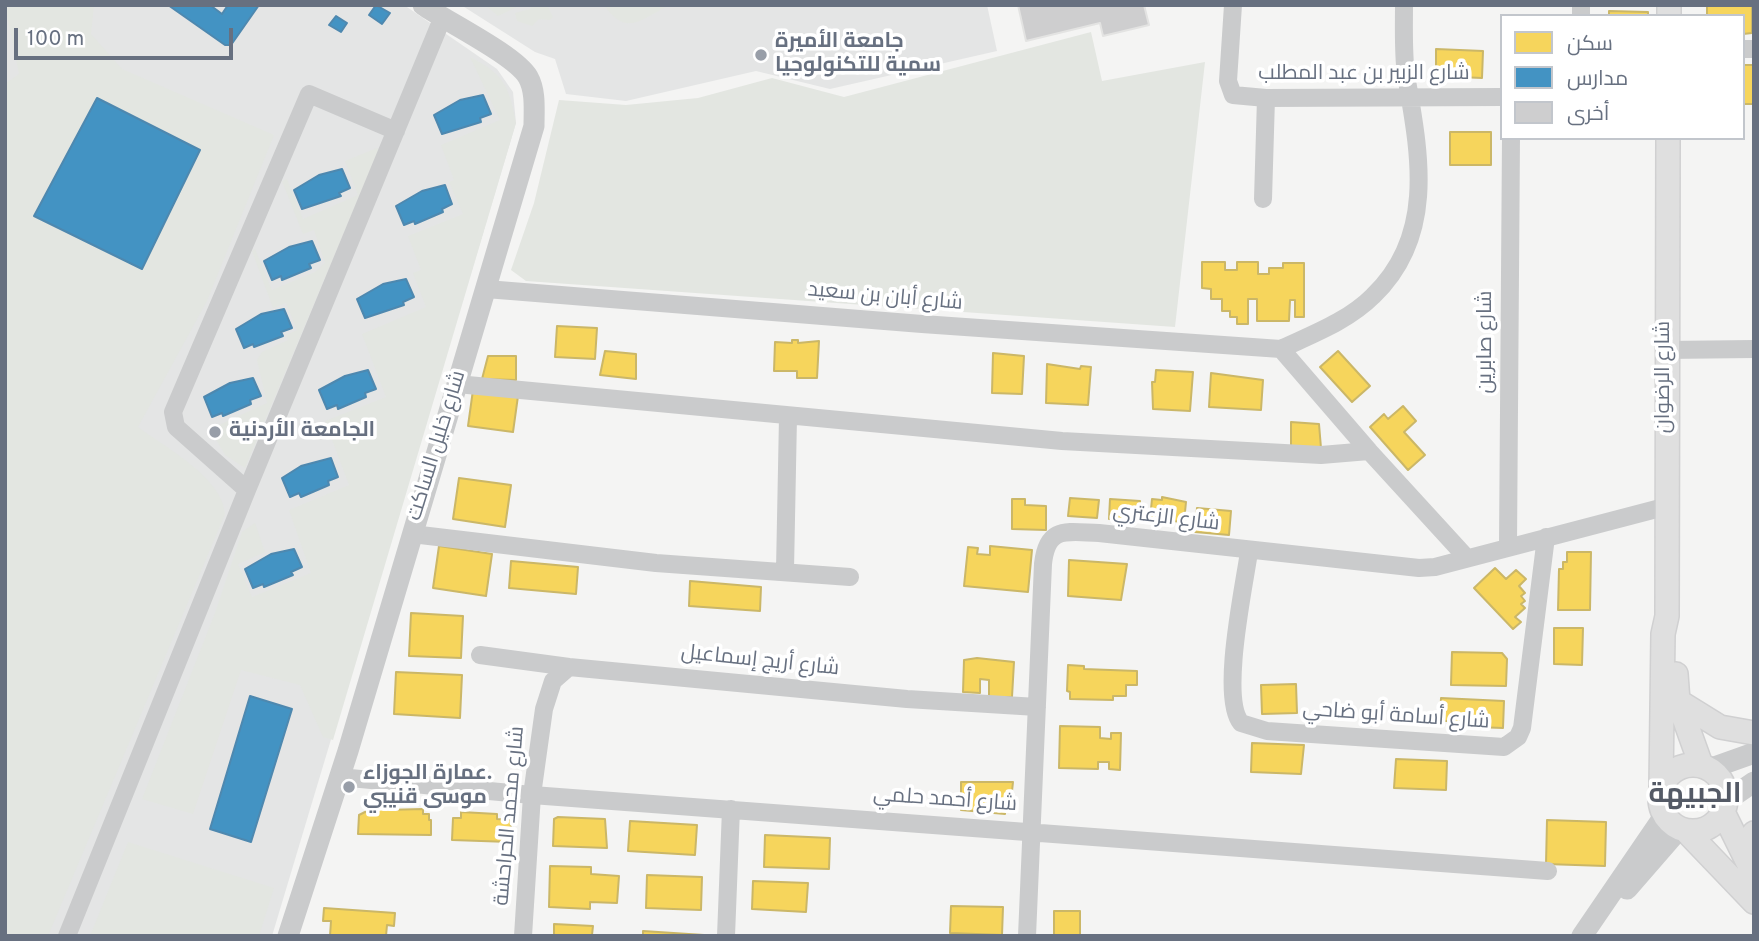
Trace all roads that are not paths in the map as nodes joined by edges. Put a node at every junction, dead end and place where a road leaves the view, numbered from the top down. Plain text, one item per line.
1 (423, 5) edge
2 (1233, 5) edge
3 (1404, 5) edge
4 (442, 19) junction
5 (1500, 97) edge
6 (1266, 98) junction
7 (1412, 98) junction
8 (396, 131) junction
9 (1511, 140) edge
10 (1668, 140) edge
11 (1262, 199) dead end
12 (486, 289) junction
13 (1281, 349) junction
14 (1754, 349) edge
15 (1665, 350) junction
16 (457, 384) junction
17 (788, 416) junction
18 (1369, 452) junction
19 (247, 489) junction
20 (1668, 506) junction
21 (412, 534) junction
22 (1545, 537) junction
23 (1508, 545) junction
24 (1249, 552) junction
25 (1466, 557) junction
26 (785, 570) junction
27 (850, 577) dead end
28 (1667, 616) junction
29 (480, 655) dead end
30 (569, 667) junction
31 (1678, 701) junction
32 (1037, 707) junction
33 (1754, 733) edge
34 (1754, 753) edge
35 (1705, 767) junction
36 (339, 777) junction
37 (1754, 782) edge
38 (1661, 786) junction
39 (531, 794) junction
40 (1725, 807) junction
41 (731, 809) junction
42 (1676, 825) junction
43 (1031, 830) junction
44 (1754, 833) edge
45 (1548, 871) dead end
46 (1754, 874) edge
47 (1754, 902) edge
48 (67, 936) edge
49 (288, 936) edge
50 (523, 936) edge
51 (726, 936) edge
52 (1027, 936) edge
53 (1582, 936) edge
54 (1592, 936) edge

1 - 4 street, شارع خليل الساكت
2 - 6 street, شارع الزبير بن عبد المطلب
3 - 7 street
4 - 8 street
4 - 12 street, شارع خليل الساكت
5 - 7 street, شارع الزبير بن عبد المطلب
6 - 7 street, شارع الزبير بن عبد المطلب
6 - 11 street
7 - 13 street
8 - 19 street
8 - 19 street
9 - 23 street, شارع صابرين
10 - 15 main road, شارع الرضوان
12 - 13 street, شارع أبان بن سعيد
12 - 16 street, شارع خليل الساكت
13 - 18 street
14 - 15 street
15 - 20 main road, شارع الرضوان
16 - 17 street
16 - 21 street, شارع خليل الساكت
17 - 18 street
17 - 26 street
18 - 25 street
19 - 48 street
20 - 22 street, شارع الزعتري
20 - 28 main road, شارع الرضوان
21 - 26 street
21 - 36 street, شارع خليل الساكت
22 - 23 street, شارع الزعتري
22 - 24 street, شارع أسامة أبو ضاحي
23 - 25 street, شارع الزعتري
24 - 25 street, شارع الزعتري
24 - 32 street, شارع الزعتري
26 - 27 street
28 - 31 main road, شارع الرضوان
28 - 38 main road, شارع الرضوان
29 - 30 street, شارع أريج إسماعيل
30 - 32 street, شارع أريج إسماعيل
30 - 39 street, شارع محمد الحراحشة
31 - 33 main road
31 - 35 main road, شارع الرضوان
32 - 43 street, شارع الزعتري
34 - 35 street
35 - 38 main road
35 - 40 main road
36 - 39 street, شارع أحمد حلمي
36 - 49 street, شارع خليل الساكت
37 - 40 street
38 - 42 main road
39 - 41 street, شارع أحمد حلمي
39 - 50 street, شارع محمد الحراحشة
40 - 42 main road
40 - 46 main road
41 - 43 street, شارع أحمد حلمي
41 - 51 street
42 - 47 main road
42 - 53 street
42 - 54 street
43 - 45 street, شارع أحمد حلمي
43 - 52 street, شارع الزعتري
44 - 46 main road

